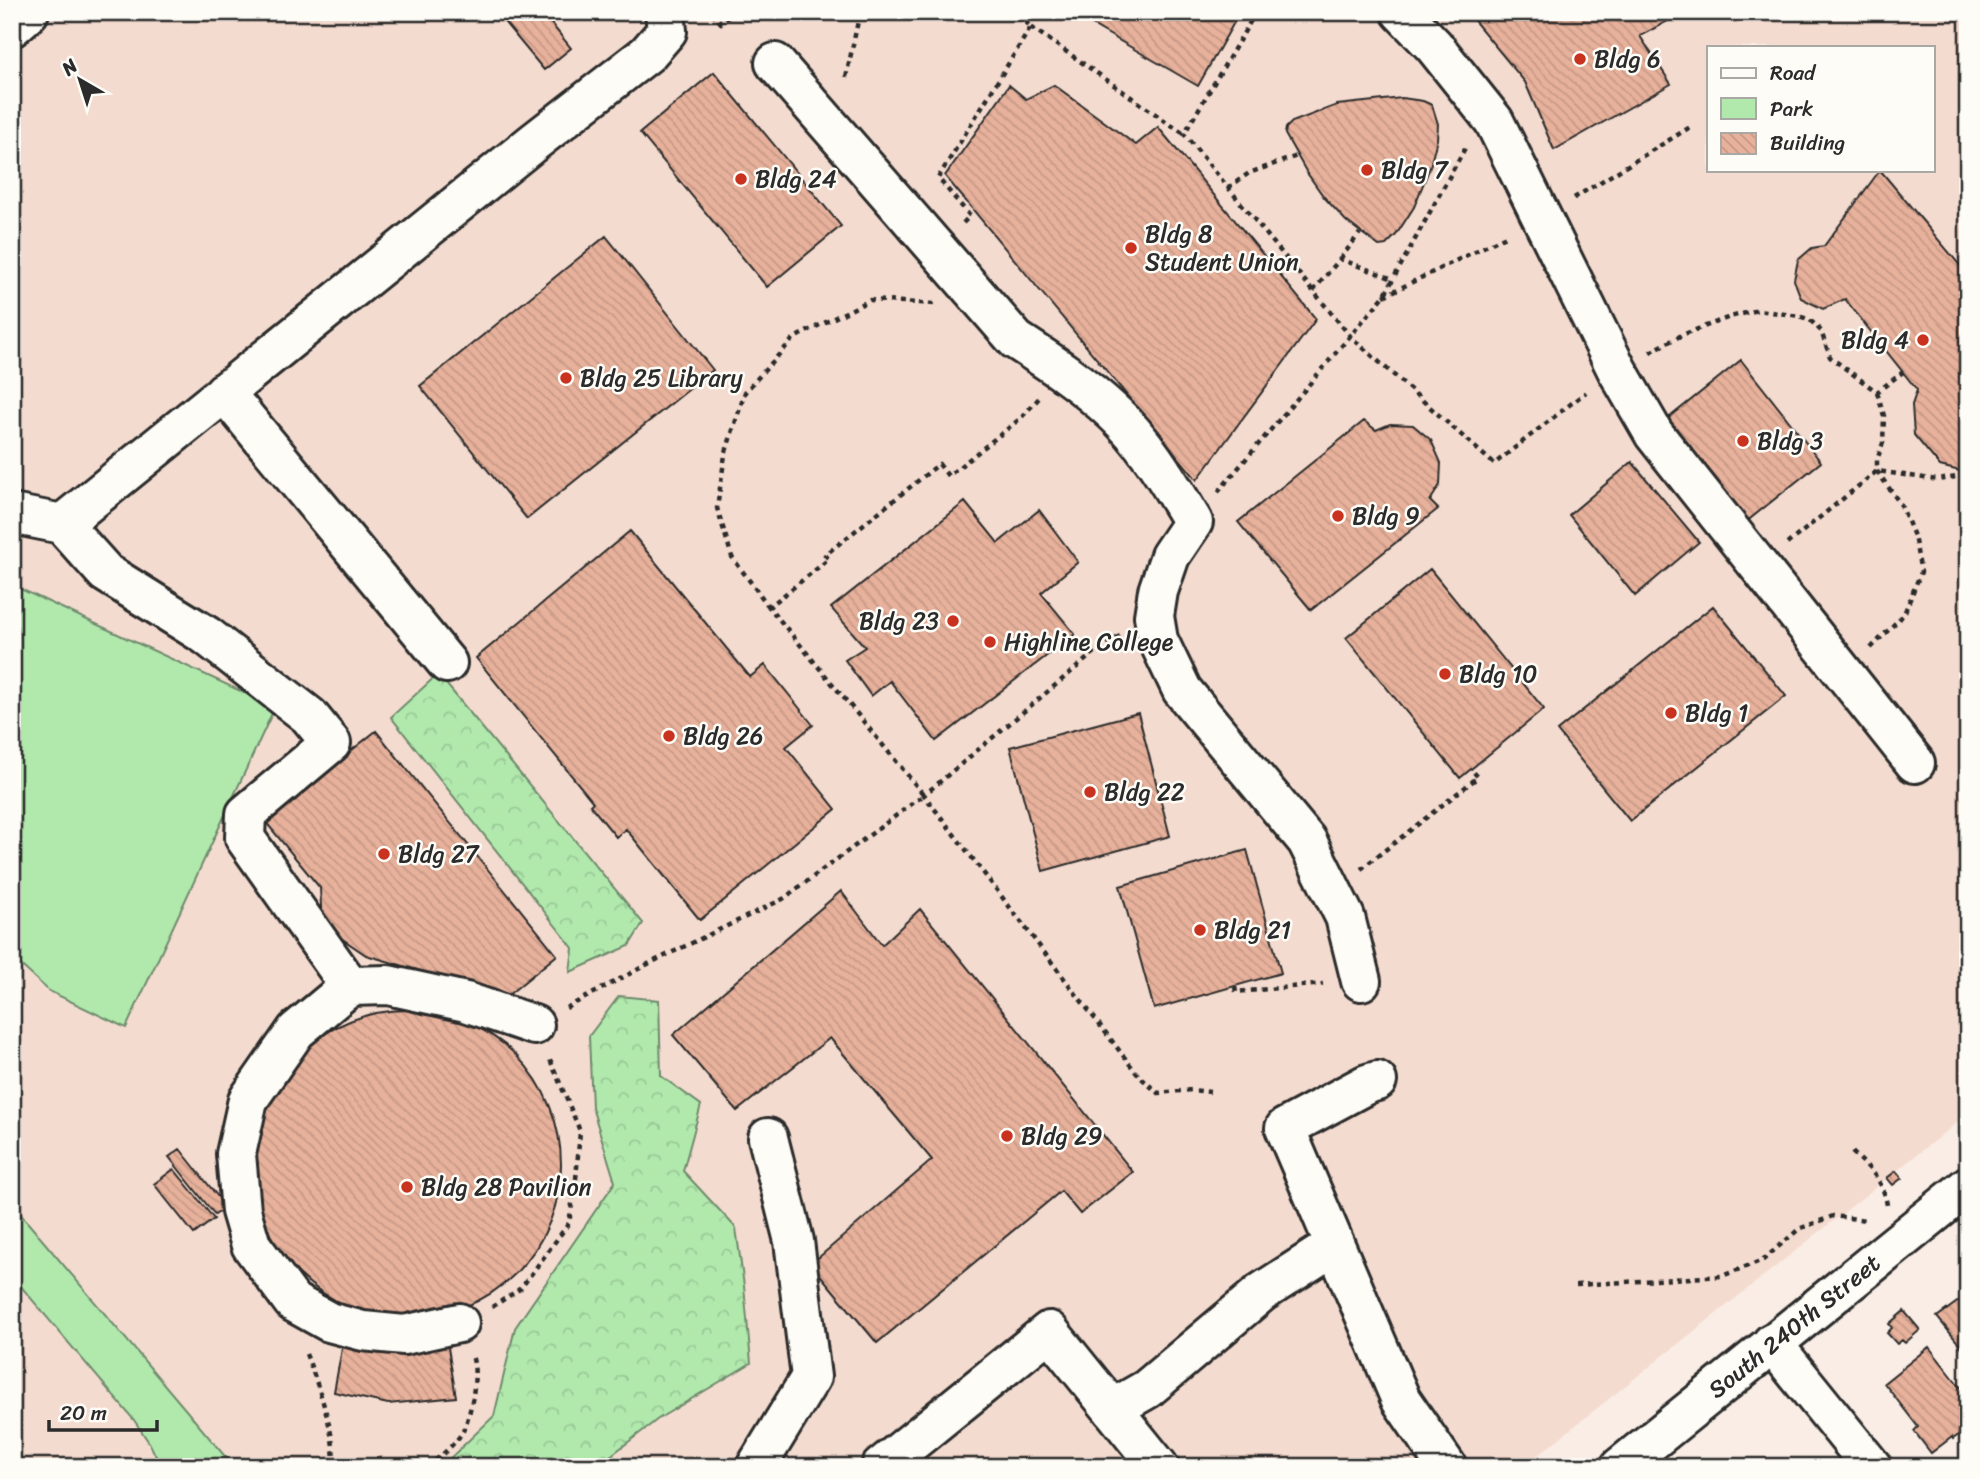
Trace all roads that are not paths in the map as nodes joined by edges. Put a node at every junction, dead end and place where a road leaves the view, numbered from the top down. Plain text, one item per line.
1 (29, 12) edge
2 (665, 12) edge
3 (1401, 12) edge
4 (12, 27) edge
5 (775, 63) dead end
6 (224, 392) junction
7 (12, 514) edge
8 (62, 524) junction
9 (447, 663) dead end
10 (1915, 762) dead end
11 (1361, 981) road end
12 (350, 986) junction
13 (534, 1025) road end
14 (1377, 1081) dead end
15 (768, 1138) dead end
16 (1968, 1186) edge
17 (1335, 1245) junction
18 (460, 1323) road end
19 (1772, 1343) junction
20 (1112, 1409) junction
21 (756, 1467) edge
22 (881, 1467) edge
23 (1159, 1467) edge
24 (1447, 1467) edge
25 (1620, 1467) edge
26 (1872, 1467) edge

1 - 4 main road
2 - 6 main road
3 - 10 main road
5 - 11 main road
6 - 8 main road
6 - 9 main road
7 - 8 main road
8 - 12 main road
12 - 13 main road
12 - 18 main road
14 - 17 main road
15 - 21 main road
16 - 19 main road, South 240th Street
17 - 20 main road
17 - 24 main road
19 - 25 main road, South 240th Street
19 - 26 main road
20 - 22 main road
20 - 23 main road

